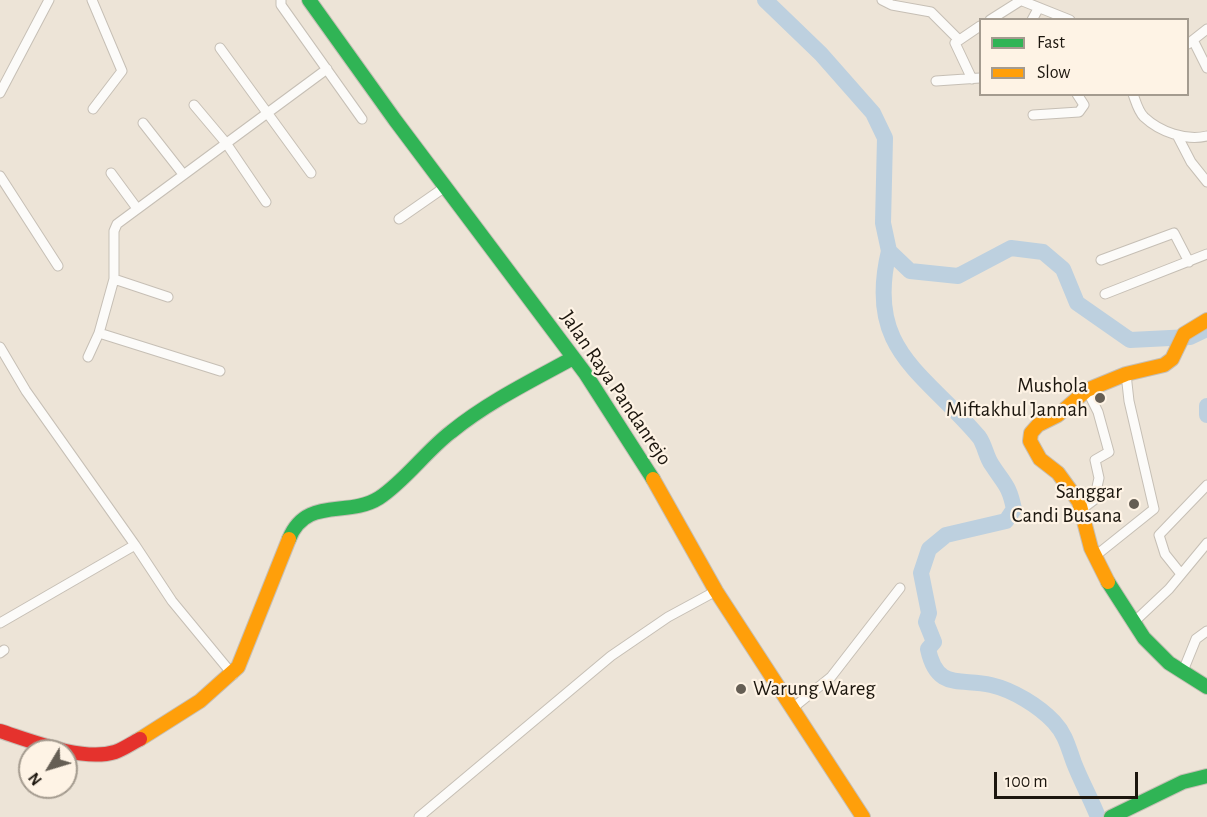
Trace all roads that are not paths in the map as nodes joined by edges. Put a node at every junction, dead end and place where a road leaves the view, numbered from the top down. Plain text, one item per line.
1 (49, 0) edge
2 (92, 0) edge
3 (281, 0) edge
4 (309, 0) edge
5 (882, 0) edge
6 (1020, 0) edge
7 (1038, 9) junction
8 (993, 18) edge
9 (1033, 18) edge
10 (1064, 18) edge
11 (979, 27) edge
12 (1207, 29) edge
13 (959, 40) junction
14 (1190, 42) edge
15 (220, 48) dead end
16 (1207, 68) edge
17 (327, 69) junction
18 (976, 78) edge
19 (936, 81) dead end
20 (0, 93) edge
21 (1078, 96) edge
22 (1134, 96) edge
23 (194, 105) dead end
24 (93, 108) dead end
25 (268, 112) junction
26 (1033, 115) dead end
27 (362, 119) dead end
28 (143, 123) dead end
29 (1177, 135) junction
30 (1207, 136) edge
31 (226, 143) junction
32 (111, 173) dead end
33 (311, 173) dead end
34 (183, 174) junction
35 (0, 176) edge
36 (1207, 182) edge
37 (445, 187) junction
38 (266, 202) dead end
39 (136, 207) junction
40 (399, 219) dead end
41 (1207, 254) edge
42 (1101, 260) dead end
43 (1189, 262) junction
44 (58, 266) dead end
45 (114, 279) junction
46 (1105, 294) dead end
47 (168, 297) dead end
48 (1207, 320) edge
49 (99, 333) junction
50 (0, 346) edge
51 (88, 357) dead end
52 (573, 358) junction
53 (220, 371) dead end
54 (1126, 374) junction
55 (1087, 390) junction
56 (1207, 485) edge
57 (1082, 509) junction
58 (1207, 543) edge
59 (135, 545) junction
60 (1094, 557) junction
61 (1181, 574) junction
62 (900, 588) dead end
63 (716, 591) junction
64 (1136, 621) junction
65 (0, 623) edge
66 (1207, 631) edge
67 (1183, 671) junction
68 (233, 675) junction
69 (1207, 687) edge
70 (794, 707) junction
71 (0, 731) edge
72 (1207, 776) edge
73 (418, 817) edge
74 (863, 817) edge
75 (1111, 817) edge

1 - 20 street
2 - 24 street
3 - 17 street
4 - 37 street, Jalan Raya Pandanrejo
5 - 13 street
6 - 7 street
6 - 8 street
7 - 9 street
7 - 10 street
11 - 13 street
12 - 14 street
13 - 18 street
14 - 16 street
15 - 25 street
17 - 25 street
17 - 27 street
18 - 19 street
21 - 26 street
22 - 29 street
23 - 31 street
25 - 31 street
25 - 33 street
28 - 34 street
29 - 30 street
29 - 36 street
31 - 34 street
31 - 38 street
32 - 39 street
34 - 39 street
35 - 44 street
37 - 40 street
37 - 52 street, Jalan Raya Pandanrejo
39 - 45 street
41 - 43 street
42 - 43 street
43 - 46 street
45 - 47 street
45 - 49 street
48 - 54 street
49 - 51 street
49 - 53 street
50 - 59 street
52 - 63 street, Jalan Raya Pandanrejo
52 - 68 street
54 - 55 street
54 - 60 street
55 - 57 street
55 - 57 street
56 - 61 street
57 - 60 street
58 - 61 street
59 - 65 street
59 - 68 street
60 - 64 street
61 - 64 street
62 - 70 street
63 - 70 street, Jalan Raya Pandanrejo
63 - 73 street
64 - 67 street
66 - 67 street
67 - 69 street
68 - 71 street
70 - 74 street, Jalan Raya Pandanrejo
72 - 75 street

